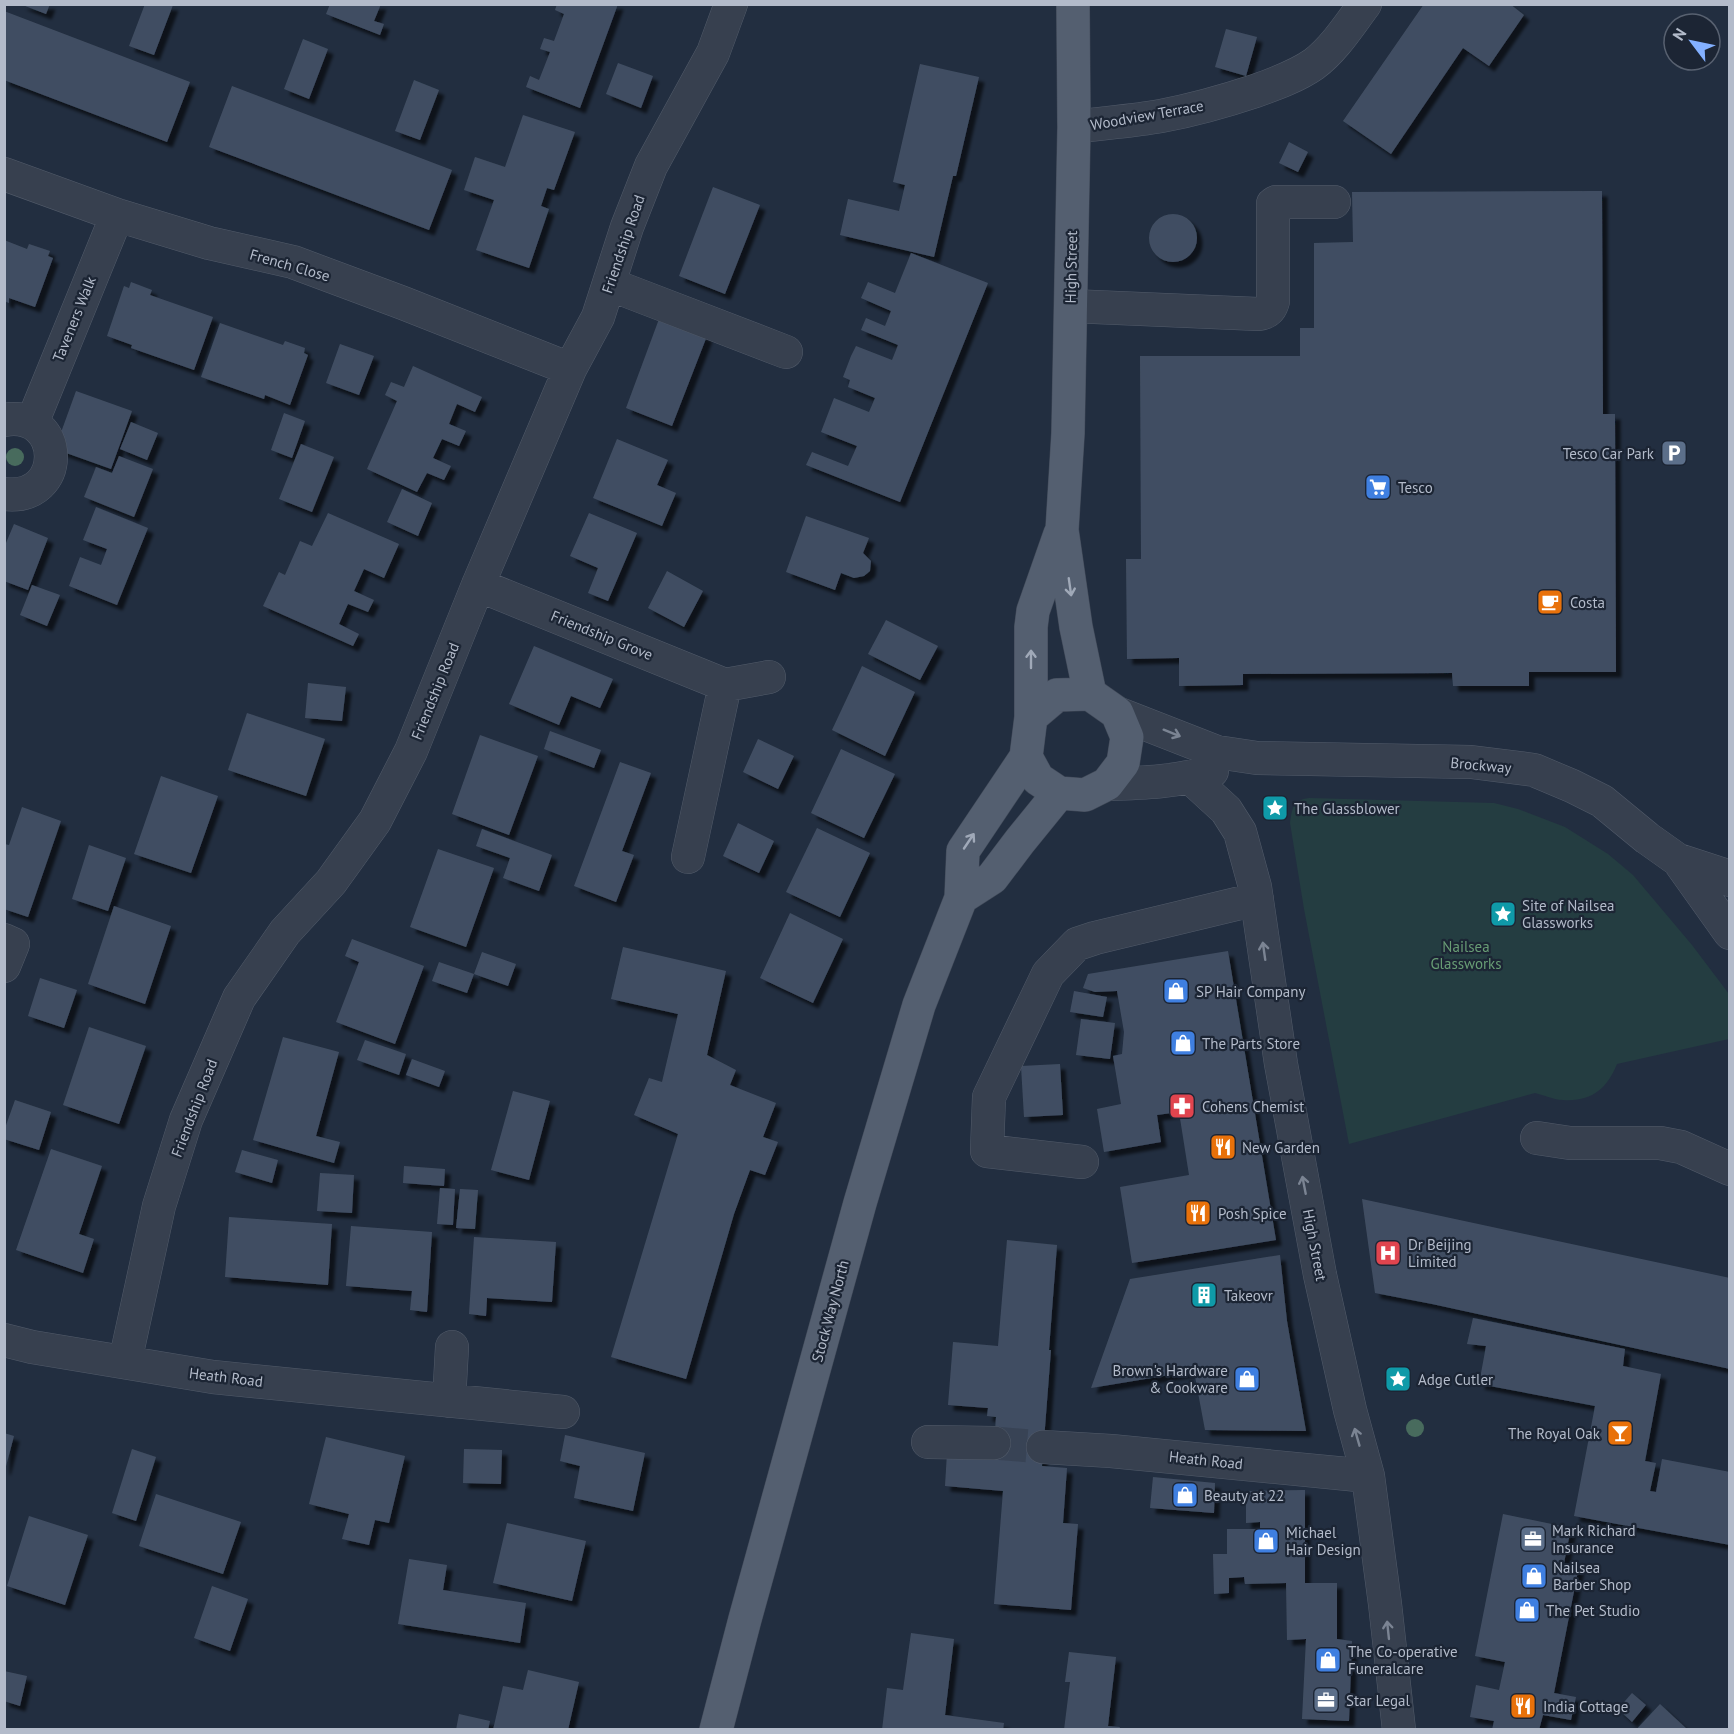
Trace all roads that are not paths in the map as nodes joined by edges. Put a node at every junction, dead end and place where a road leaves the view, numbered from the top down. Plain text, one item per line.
1 (731, 4) edge
2 (1073, 4) edge
3 (1365, 4) edge
4 (1074, 127) junction
5 (4, 174) edge
6 (1334, 202) dead end
7 (117, 216) junction
8 (609, 284) junction
9 (1071, 306) junction
10 (786, 352) dead end
11 (570, 369) junction
12 (18, 421) edge
13 (4, 494) edge
14 (1062, 530) junction
15 (478, 585) junction
16 (769, 676) dead end
17 (725, 685) junction
18 (1090, 694) junction
19 (1118, 713) junction
20 (1031, 717) junction
21 (1026, 757) junction
22 (1257, 758) junction
23 (1191, 778) junction
24 (1107, 784) junction
25 (1059, 793) junction
26 (688, 857) dead end
27 (1678, 860) junction
28 (1730, 880) edge
29 (961, 898) junction
30 (1257, 899) junction
31 (1730, 933) edge
32 (4, 940) edge
33 (4, 966) edge
34 (1537, 1138) dead end
35 (1082, 1162) dead end
36 (1730, 1169) edge
37 (4, 1340) edge
38 (452, 1347) dead end
39 (125, 1362) junction
40 (449, 1401) junction
41 (563, 1412) dead end
42 (928, 1442) dead end
43 (994, 1443) tunnel mouth
44 (1043, 1447) tunnel mouth
45 (1368, 1476) junction
46 (716, 1730) edge
47 (1399, 1730) edge

1 - 8 street, Friendship Road
2 - 4 main road, High Street
3 - 4 street, Woodview Terrace
4 - 9 main road, High Street
5 - 7 street, French Close
6 - 9 street
7 - 11 street, French Close
7 - 12 street, Taveners Walk
8 - 10 street
8 - 11 street, Friendship Road
9 - 14 main road, High Street
11 - 15 street, Friendship Road
12 - 13 street, Taveners Walk
14 -> 18 main road, High Street
20 -> 14 main road, High Street
15 - 17 street, Friendship Grove
15 - 39 street, Friendship Road
16 - 17 street
17 - 26 street
18 - 19 main road
18 - 20 main road
19 -> 22 street, Brockway
19 - 24 main road
20 - 21 main road, Stock Way North
21 - 25 main road
29 -> 21 main road, Stock Way North
22 - 23 street, Brockway
22 - 27 street, Brockway
23 - 24 street, Brockway
23 - 30 street, High Street
24 - 25 main road
25 - 29 main road
27 - 28 street, Brockway
27 - 31 street, Brockway
29 - 46 main road, Stock Way North
30 - 35 street
45 -> 30 street, High Street
32 - 33 street
34 - 36 street
37 - 39 street, Heath Road
38 - 40 street
39 - 40 street, Heath Road
40 - 41 street, Heath Road
42 - 43 street
44 - 45 street, Heath Road
47 -> 45 street, High Street

